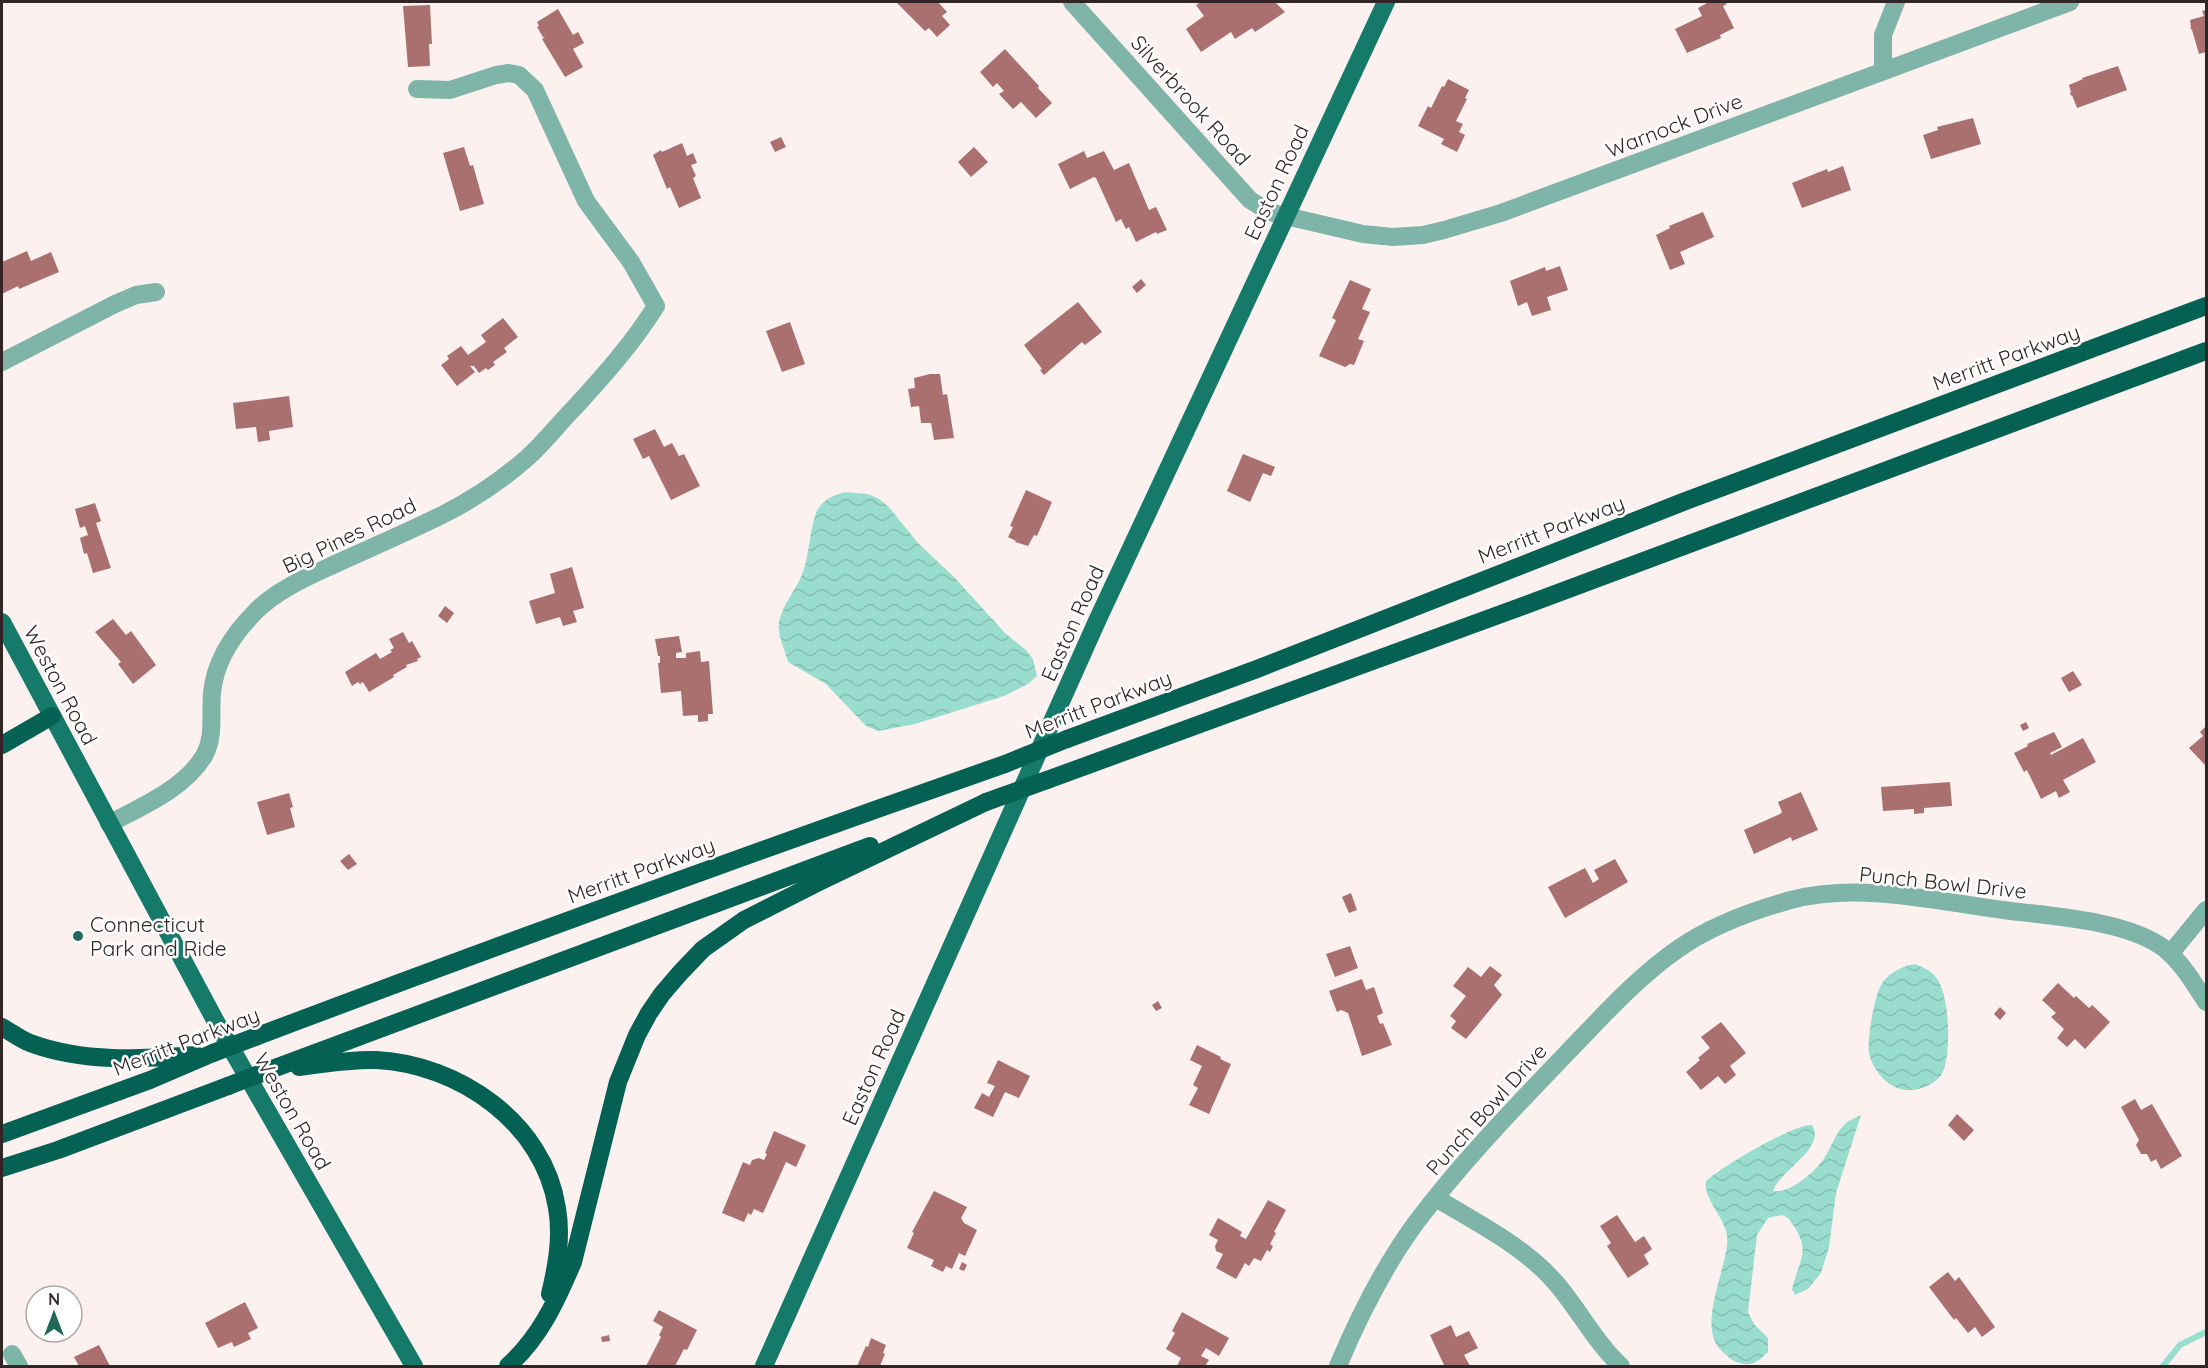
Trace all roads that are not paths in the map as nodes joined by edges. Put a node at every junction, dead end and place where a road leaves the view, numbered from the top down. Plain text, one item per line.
1 (1072, 2) edge
2 (1386, 2) edge
3 (1896, 2) edge
4 (2070, 2) edge
5 (1883, 69) junction
6 (417, 89) dead end
7 (1285, 216) junction
8 (156, 292) dead end
9 (2206, 306) edge
10 (2206, 351) edge
11 (2, 362) edge
12 (2, 622) edge
13 (52, 716) junction
14 (2, 745) edge
15 (986, 802) junction
16 (109, 824) junction
17 (2206, 910) edge
18 (2170, 954) junction
19 (2206, 1002) edge
20 (2, 1027) edge
21 (213, 1053) junction
22 (267, 1071) junction
23 (2, 1134) edge
24 (2, 1168) edge
25 (1436, 1198) junction
26 (544, 1322) junction
27 (414, 1366) edge
28 (508, 1366) edge
29 (764, 1366) edge
30 (1338, 1366) edge
31 (1621, 1366) edge

1 - 7 street, Silverbrook Road
2 - 7 main road, Easton Road
3 - 5 street
4 - 5 street, Warnock Drive
5 - 7 street, Warnock Drive
6 - 16 street, Big Pines Road
7 - 29 main road, Easton Road
8 - 11 street
9 - 21 highway, Merritt Parkway, bridge
10 - 15 highway, bridge
12 - 13 main road, Weston Road
13 - 14 highway
13 - 16 main road, Weston Road
15 - 22 highway
15 - 26 highway
16 - 27 main road, Weston Road
17 - 18 street
18 - 19 street, Punch Bowl Drive
18 - 25 street, Punch Bowl Drive
20 - 21 highway
21 - 23 highway, Merritt Parkway
22 - 24 highway, bridge
22 - 26 highway
25 - 30 street, Punch Bowl Drive
25 - 31 street
26 - 28 highway

